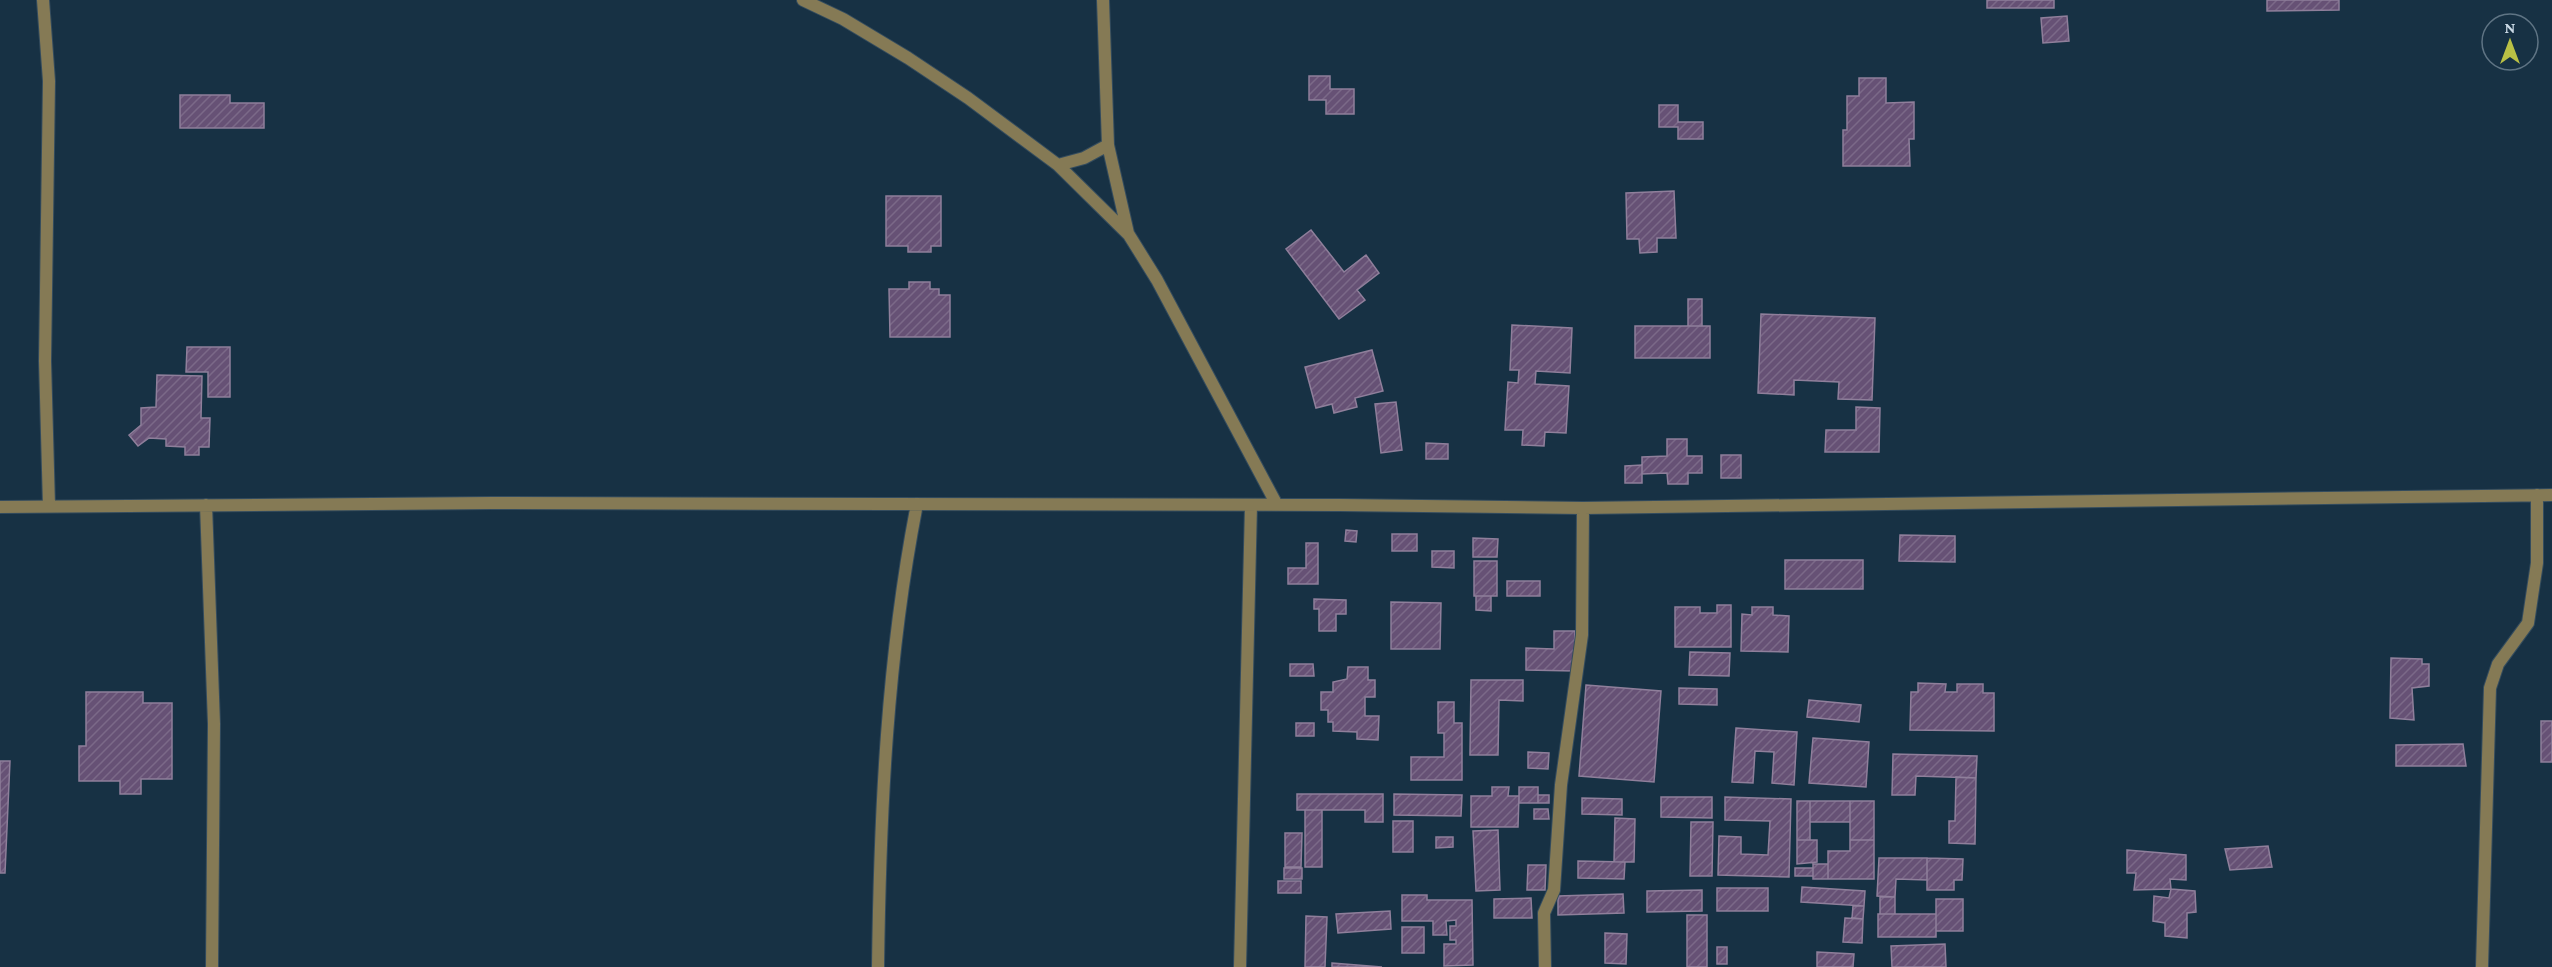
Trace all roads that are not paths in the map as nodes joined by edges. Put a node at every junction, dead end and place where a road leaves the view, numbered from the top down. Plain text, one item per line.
1 (43, 0) edge
2 (803, 0) edge
3 (1103, 0) edge
4 (1108, 145) junction
5 (1058, 165) junction
6 (1129, 235) junction
7 (2537, 495) junction
8 (2552, 495) edge
9 (917, 504) junction
10 (1251, 505) junction
11 (49, 506) junction
12 (206, 506) junction
13 (1277, 506) junction
14 (0, 507) edge
15 (1583, 508) junction
16 (212, 967) edge
17 (878, 967) edge
18 (1240, 967) edge
19 (1545, 967) edge
20 (2482, 967) edge

1 - 11 street
2 - 5 street
3 - 4 street
4 - 5 street
4 - 6 street
5 - 6 street
6 - 13 street
7 - 8 street
7 - 15 street
7 - 20 street
9 - 10 street
9 - 12 street
9 - 17 street
10 - 13 street
10 - 18 street
11 - 12 street
11 - 14 street
12 - 16 street
13 - 15 street
15 - 19 street

